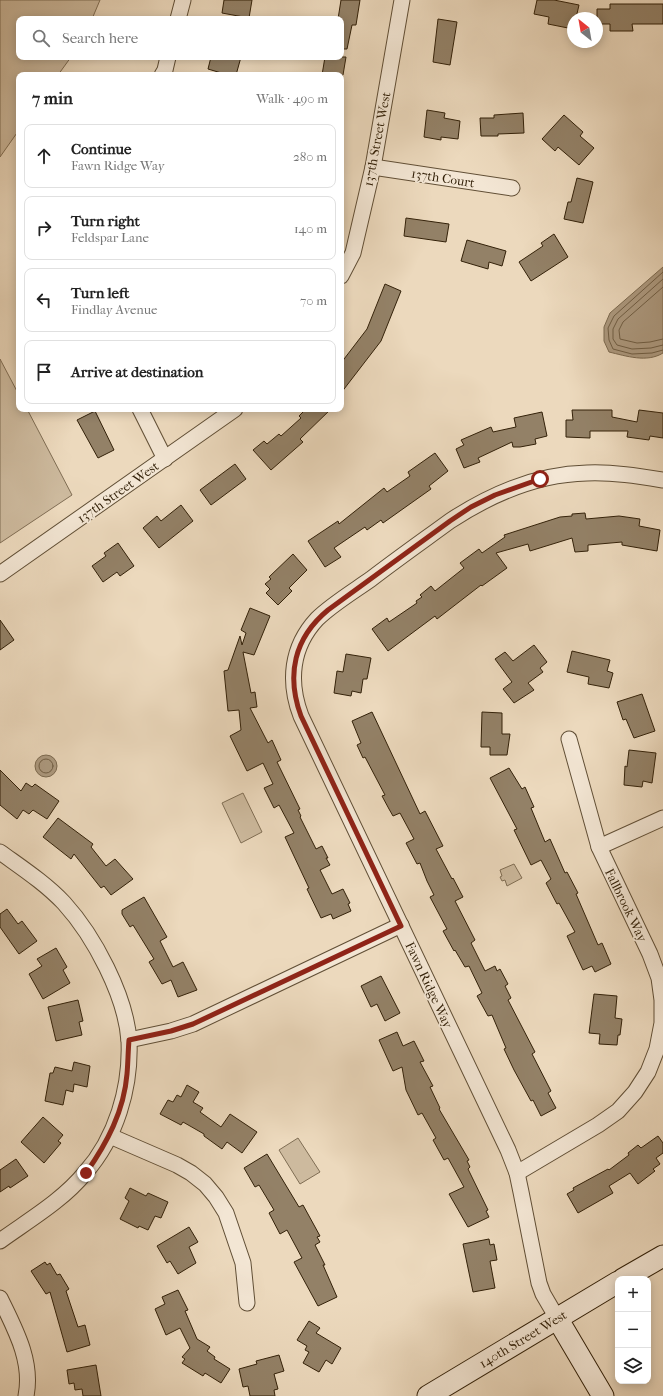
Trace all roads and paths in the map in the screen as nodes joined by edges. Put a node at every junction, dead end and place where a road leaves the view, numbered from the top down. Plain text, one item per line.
1 (183, 0) edge
2 (402, 0) edge
3 (179, 16) edge
4 (167, 60) edge
5 (164, 72) edge
6 (373, 167) junction
7 (512, 188) dead end
8 (344, 270) edge
9 (141, 412) edge
10 (230, 412) edge
11 (164, 459) junction
12 (663, 480) edge
13 (0, 574) edge
14 (569, 739) dead end
15 (663, 818) edge
16 (598, 847) junction
17 (0, 852) edge
18 (401, 926) junction
19 (663, 1000) edge
20 (129, 1040) junction
21 (110, 1136) junction
22 (517, 1173) junction
23 (0, 1241) edge
24 (663, 1256) edge
25 (628, 1276) edge
26 (615, 1284) edge
27 (0, 1298) edge
28 (247, 1303) dead end
29 (558, 1318) junction
30 (26, 1396) edge
31 (428, 1396) edge
32 (603, 1396) edge

1 - 3 street
2 - 6 street, 137th Street West
4 - 5 street
6 - 7 street, 137th Court
6 - 8 street, 137th Street West
9 - 11 street
10 - 11 street, 137th Street West
11 - 13 street, 137th Street West
12 - 18 street, Fawn Ridge Way
14 - 16 street, Fallbrook Way
15 - 16 street
16 - 19 street, Fallbrook Way
17 - 20 street
18 - 20 street
18 - 22 street, Fawn Ridge Way
19 - 22 street, Fallbrook Way
20 - 21 street
21 - 23 street
21 - 28 street
22 - 29 street, Fawn Ridge Way
24 - 25 street
26 - 29 street, 140th Street West
27 - 30 street
29 - 31 street, 140th Street West
29 - 32 street

